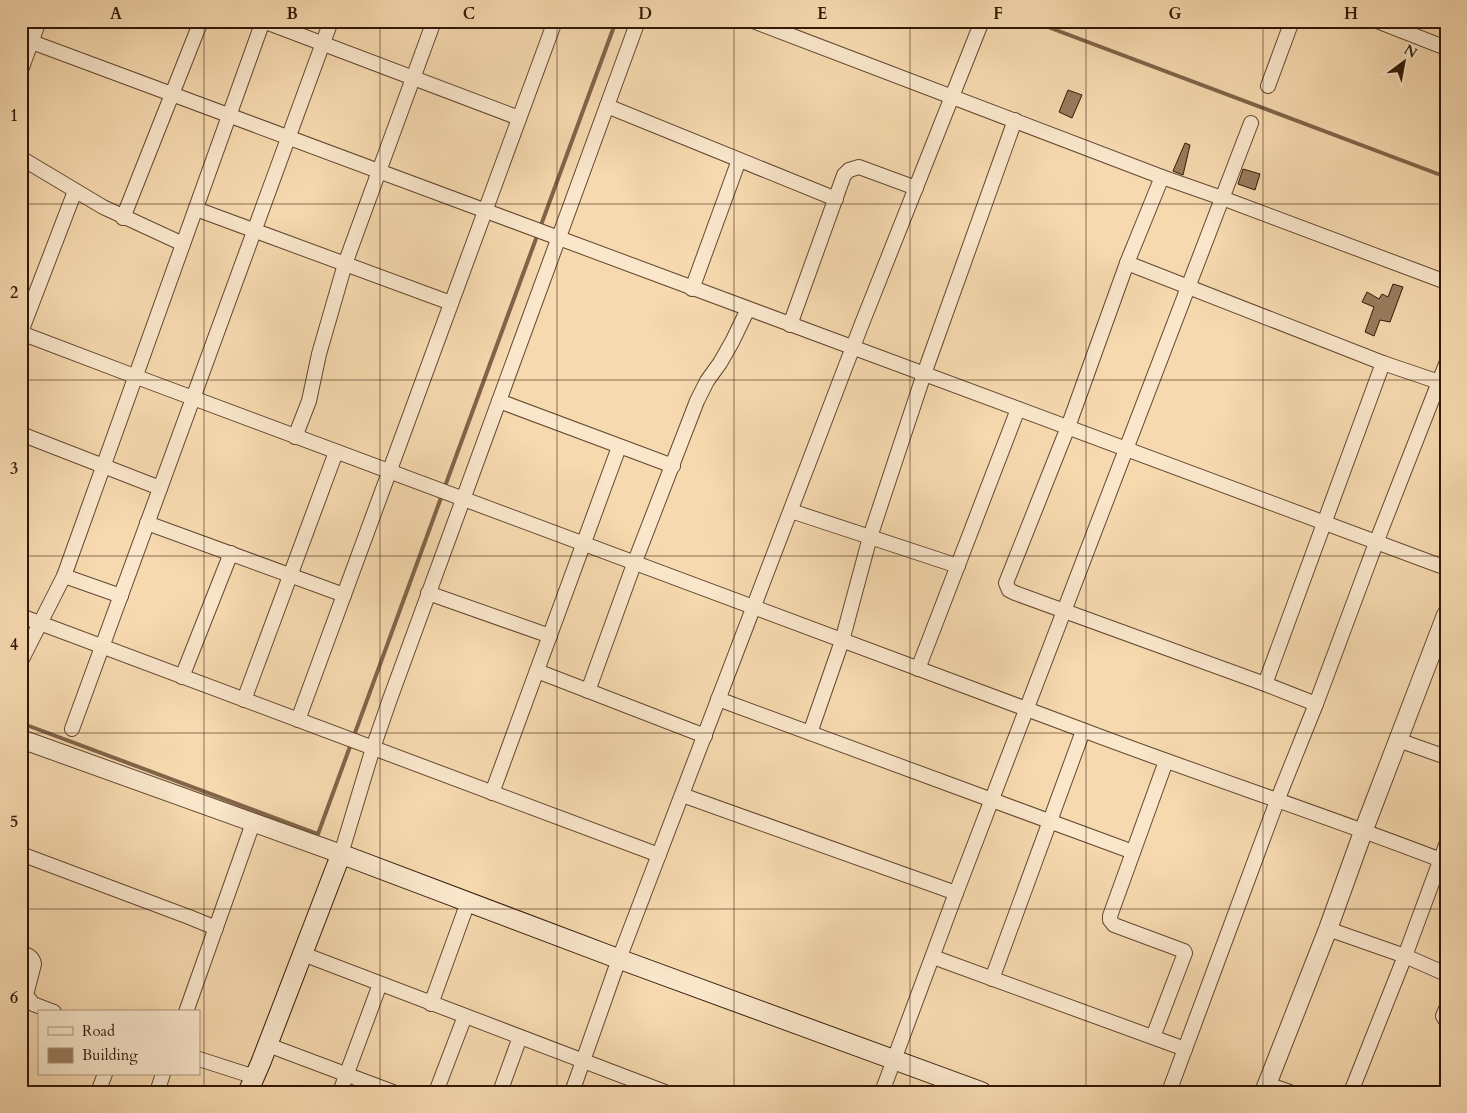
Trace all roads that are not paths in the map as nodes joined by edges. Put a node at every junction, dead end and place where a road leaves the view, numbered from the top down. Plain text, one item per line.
1 (39, 21) edge
2 (200, 21) edge
3 (263, 21) edge
4 (331, 21) edge
5 (434, 21) edge
6 (555, 21) edge
7 (638, 21) edge
8 (753, 21) edge
9 (982, 21) edge
10 (1292, 21) edge
11 (1377, 21) edge
12 (26, 40) edge
13 (322, 44) junction
14 (1446, 48) edge
15 (21, 70) edge
16 (414, 78) junction
17 (1268, 86) dead end
18 (172, 94) junction
19 (952, 97) junction
20 (607, 106) junction
21 (230, 116) junction
22 (519, 118) junction
23 (1015, 120) junction
24 (1250, 124) dead end
25 (288, 138) junction
26 (21, 158) edge
27 (739, 160) junction
28 (379, 172) junction
29 (1162, 177) junction
30 (916, 188) junction
31 (75, 191) junction
32 (1222, 198) junction
33 (836, 199) junction
34 (196, 209) junction
35 (485, 212) junction
36 (123, 218) junction
37 (254, 230) junction
38 (558, 239) junction
39 (183, 244) junction
40 (1128, 263) junction
41 (345, 264) junction
42 (1446, 282) edge
43 (1189, 286) junction
44 (692, 289) junction
45 (451, 303) junction
46 (748, 309) junction
47 (790, 325) junction
48 (21, 332) edge
49 (853, 348) junction
50 (1383, 362) junction
51 (1446, 364) edge
52 (924, 374) junction
53 (136, 376) junction
54 (1438, 382) junction
55 (193, 398) junction
56 (499, 401) junction
57 (1018, 409) junction
58 (1068, 427) junction
59 (21, 434) edge
60 (295, 437) junction
61 (619, 447) junction
62 (1126, 449) junction
63 (336, 452) junction
64 (104, 466) junction
65 (672, 466) junction
66 (389, 472) junction
67 (160, 488) junction
68 (462, 500) junction
69 (791, 511) junction
70 (147, 523) junction
71 (1324, 523) junction
72 (870, 537) junction
73 (1376, 543) junction
74 (583, 545) junction
75 (231, 553) junction
76 (634, 564) junction
77 (958, 566) junction
78 (1446, 568) edge
79 (64, 576) junction
80 (290, 576) junction
81 (428, 593) junction
82 (344, 595) junction
83 (120, 596) junction
84 (754, 608) junction
85 (1065, 612) junction
86 (1446, 615) edge
87 (21, 616) edge
88 (40, 623) junction
89 (550, 636) junction
90 (842, 641) junction
91 (102, 647) junction
92 (21, 661) edge
93 (918, 669) junction
94 (537, 671) junction
95 (182, 677) junction
96 (1265, 684) junction
97 (588, 692) junction
98 (244, 700) junction
99 (718, 700) junction
100 (1316, 704) junction
101 (1027, 710) junction
102 (298, 720) junction
103 (72, 729) dead end
104 (1083, 730) junction
105 (810, 733) junction
106 (705, 736) junction
107 (21, 739) edge
108 (1398, 740) junction
109 (373, 748) junction
110 (1446, 757) edge
111 (1166, 761) junction
112 (492, 793) junction
113 (682, 796) junction
114 (992, 800) junction
115 (1277, 801) junction
116 (1050, 821) junction
117 (252, 823) junction
118 (1363, 832) junction
119 (1446, 845) edge
120 (1134, 852) junction
121 (341, 854) junction
122 (22, 855) edge
123 (659, 855) junction
124 (1443, 861) edge
125 (956, 894) junction
126 (468, 902) junction
127 (216, 928) junction
128 (1328, 929) junction
129 (21, 953) edge
130 (303, 954) junction
131 (1405, 956) junction
132 (933, 957) junction
133 (619, 959) junction
134 (1446, 974) edge
135 (992, 979) junction
136 (380, 984) junction
137 (431, 1004) junction
138 (1446, 1009) edge
139 (49, 1010) edge
140 (187, 1010) edge
141 (464, 1016) junction
142 (1446, 1021) edge
143 (520, 1037) junction
144 (1153, 1037) junction
145 (268, 1045) junction
146 (1185, 1049) junction
147 (200, 1059) edge
148 (894, 1059) junction
149 (583, 1061) junction
150 (346, 1074) junction
151 (104, 1076) edge
152 (162, 1076) edge
153 (252, 1085) edge
154 (1266, 1088) edge
155 (658, 1091) edge
156 (98, 1092) edge
157 (157, 1092) edge
158 (340, 1092) edge
159 (393, 1092) edge
160 (436, 1092) edge
161 (500, 1092) edge
162 (572, 1092) edge
163 (882, 1092) edge
164 (982, 1092) edge
165 (1169, 1092) edge
166 (1290, 1092) edge
167 (1351, 1092) edge

1 - 12 street
2 - 18 street
3 - 13 street
3 - 21 street
4 - 13 street
5 - 16 street
6 - 22 street
7 - 20 street
8 - 19 street
9 - 19 street
10 - 17 street
11 - 14 street
12 - 15 street
12 - 18 street
13 - 16 street
13 - 25 street
16 - 22 street
16 - 28 street
18 - 21 street
18 - 36 street
19 - 23 street
19 - 30 street
20 - 27 street
20 - 38 street
21 - 25 street
21 - 34 street
22 - 35 street
23 - 29 street
23 - 52 street
24 - 32 street
25 - 28 street
25 - 37 street
26 - 31 street
27 - 33 street
27 - 44 street
28 - 35 street
28 - 41 street
29 - 32 street
29 - 40 street
30 - 33 street
30 - 49 street
31 - 36 street
31 - 48 street
32 - 42 street
32 - 43 street
33 - 47 street
34 - 37 street
34 - 39 street
35 - 38 street
35 - 45 street
36 - 39 street
37 - 41 street
37 - 55 street
38 - 44 street
38 - 56 street
39 - 53 street
40 - 43 street
40 - 58 street
41 - 45 street
41 - 60 street
43 - 50 street
43 - 62 street
44 - 46 street
45 - 66 street
46 - 47 street
46 - 65 street
47 - 49 street
48 - 53 street
49 - 52 street
49 - 69 street
50 - 54 street
50 - 71 street
51 - 54 street
52 - 57 street
52 - 72 street
53 - 55 street
53 - 64 street
54 - 73 street
55 - 60 street
55 - 67 street
56 - 61 street
56 - 68 street
57 - 58 street
57 - 77 street
58 - 62 street
58 - 85 street
59 - 64 street
60 - 63 street
61 - 65 street
61 - 74 street
62 - 71 street
62 - 85 street
63 - 66 street
63 - 80 street
64 - 67 street
64 - 79 street
65 - 76 street
66 - 68 street
66 - 82 street
67 - 70 street
68 - 74 street
68 - 81 street
69 - 72 street
69 - 84 street
70 - 75 street
70 - 83 street
71 - 73 street
71 - 96 street
72 - 77 street
72 - 90 street
73 - 78 street
73 - 100 street
74 - 76 street
74 - 89 street
75 - 80 street
75 - 95 street
76 - 84 street
76 - 97 street
77 - 93 street
79 - 83 street
79 - 88 street
80 - 82 street
80 - 98 street
81 - 89 street
81 - 109 street
82 - 102 street
83 - 91 street
84 - 90 street
84 - 99 street
85 - 96 street
85 - 101 street
86 - 108 street
87 - 88 street
88 - 91 street
88 - 92 street
89 - 94 street
90 - 93 street
90 - 105 street
91 - 95 street
91 - 103 street
93 - 101 street
94 - 97 street
94 - 112 street
95 - 98 street
96 - 100 street
97 - 106 street
98 - 102 street
99 - 105 street
99 - 106 street
100 - 115 street
101 - 104 street
101 - 114 street
102 - 109 street
104 - 111 street
104 - 116 street
105 - 114 street
106 - 113 street
107 - 117 street
108 - 110 street
108 - 118 street
109 - 112 street
109 - 121 street
111 - 115 street
111 - 120 street
112 - 123 street
113 - 123 street
113 - 125 street
114 - 116 street
114 - 125 street
115 - 118 street
115 - 146 street
116 - 120 street
116 - 135 street
117 - 121 street
117 - 127 street
118 - 124 street
118 - 128 street
119 - 124 street
120 - 144 street
121 - 126 main road
121 - 130 main road
122 - 127 street
123 - 133 street
124 - 131 street
125 - 132 street
126 - 133 main road
126 - 137 street
127 - 140 street
128 - 131 street
128 - 154 street
129 - 139 street
130 - 136 street
130 - 145 main road
131 - 134 street
131 - 167 street
132 - 135 street
132 - 148 street
133 - 148 main road
133 - 149 street
135 - 144 street
136 - 137 street
136 - 150 street
137 - 141 street
138 - 142 street
141 - 143 street
141 - 160 street
143 - 149 street
143 - 161 street
144 - 146 street
145 - 150 street
145 - 153 main road
146 - 165 street
147 - 153 street
148 - 163 street
148 - 164 main road
149 - 155 street
149 - 162 street
150 - 158 street
150 - 159 street
151 - 156 street
152 - 157 street
154 - 166 street

